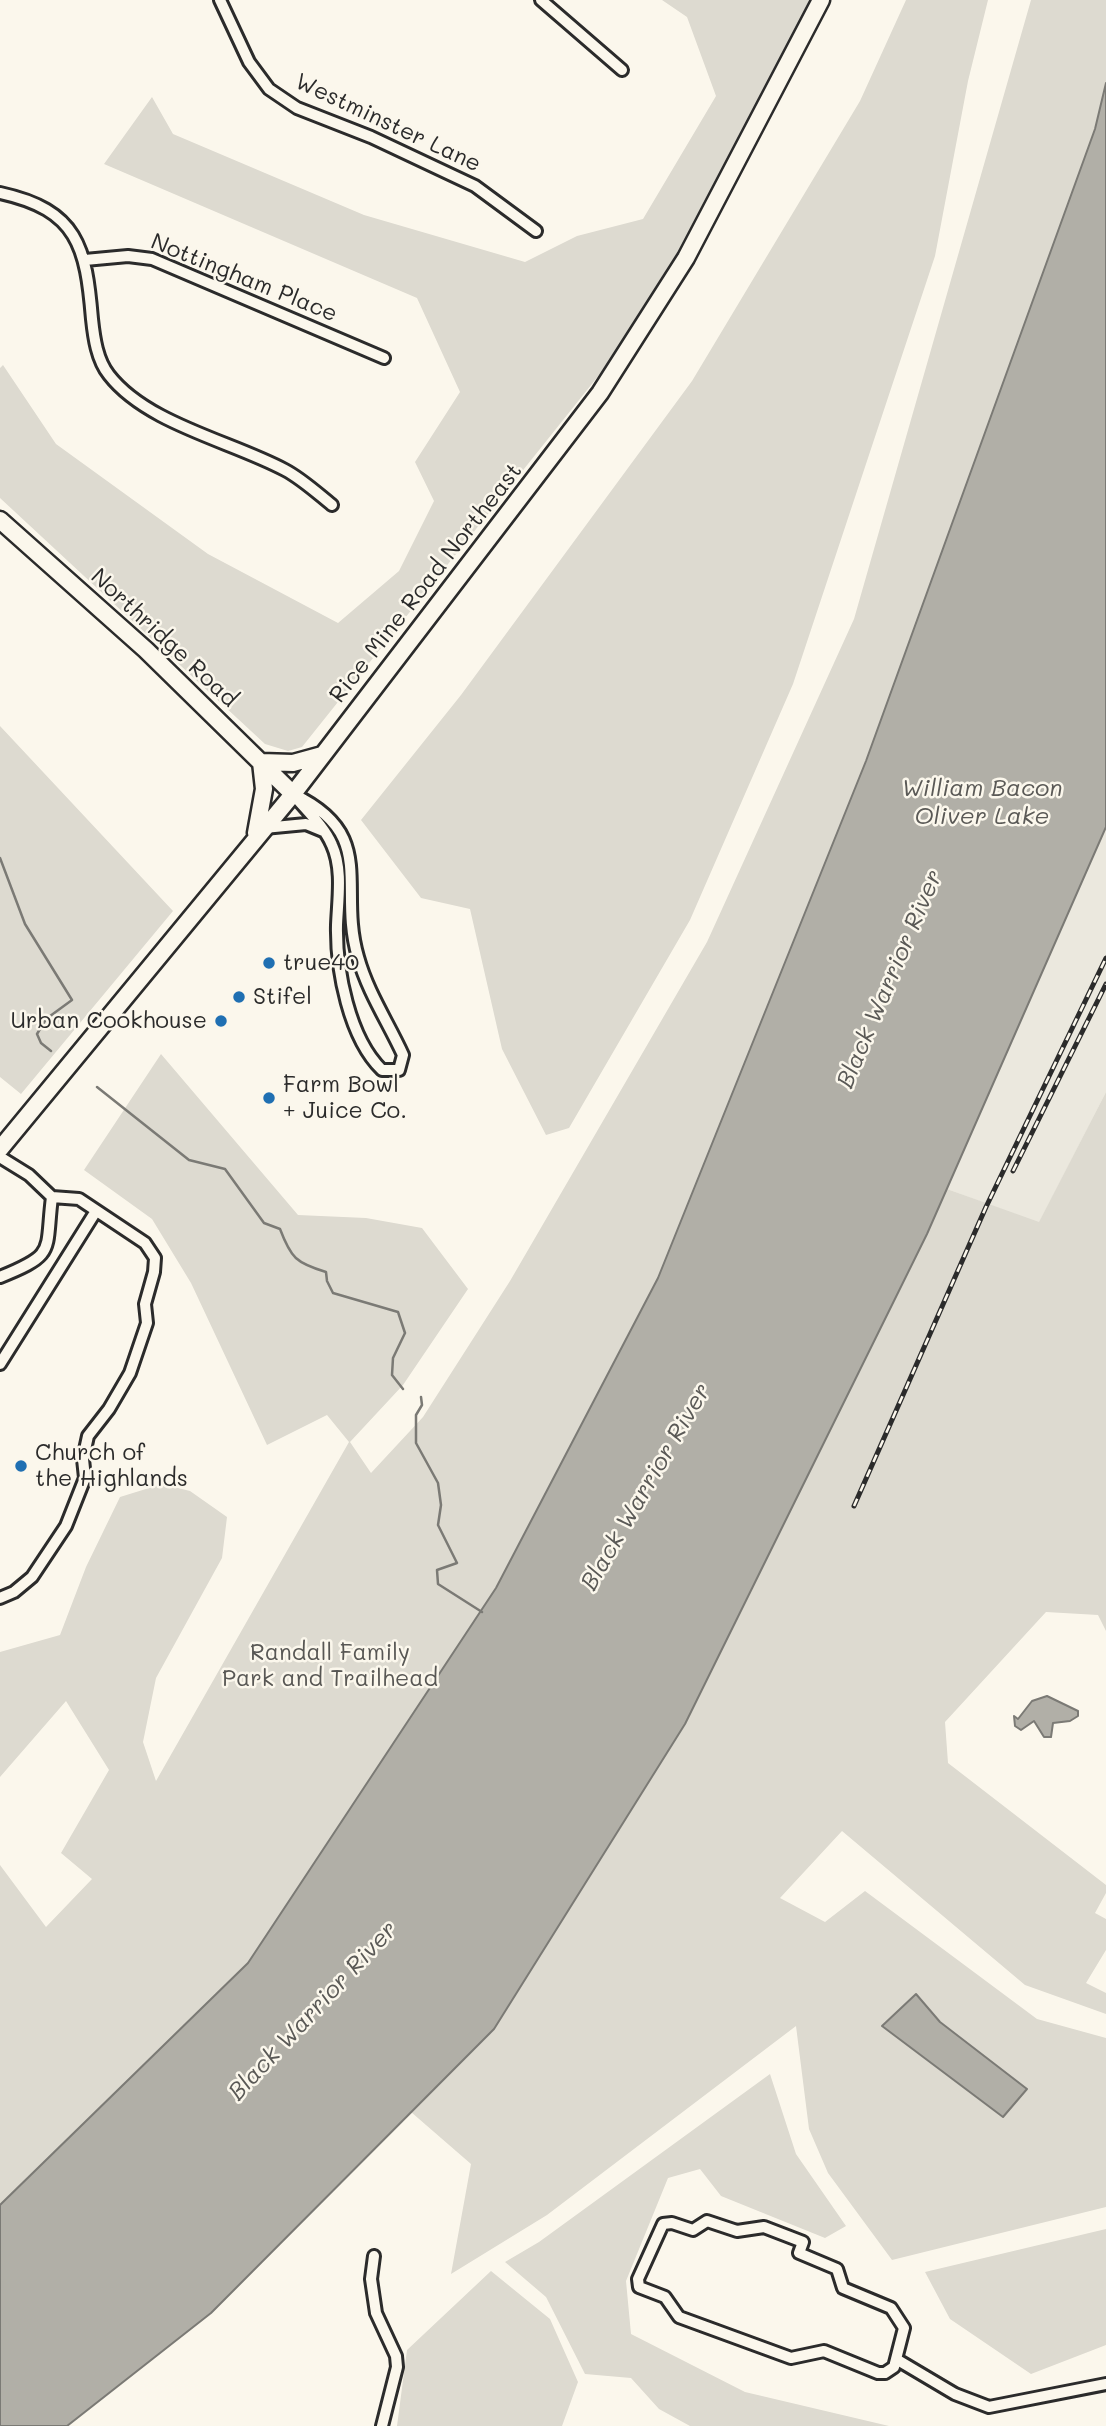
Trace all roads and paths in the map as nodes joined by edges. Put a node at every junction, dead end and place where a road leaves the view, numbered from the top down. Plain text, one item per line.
1 (220, 0) edge
2 (541, 0) edge
3 (821, 0) edge
4 (622, 69) dead end
5 (0, 193) edge
6 (536, 231) dead end
7 (85, 260) junction
8 (384, 358) dead end
9 (332, 505) dead end
10 (0, 520) edge
11 (322, 755) junction
12 (261, 762) junction
13 (293, 794) junction
14 (324, 832) junction
15 (259, 833) junction
16 (0, 1149) edge
17 (0, 1157) edge
18 (52, 1196) junction
19 (96, 1211) junction
20 (0, 1277) edge
21 (0, 1364) edge
22 (0, 1598) edge
23 (374, 2256) dead end
24 (896, 2359) junction
25 (1106, 2384) edge
26 (382, 2426) edge

1 - 6 street, Westminster Lane
2 - 4 street
3 - 11 main road, Rice Mine Road Northeast
5 - 7 street
7 - 8 street, Nottingham Place
7 - 9 street
10 - 12 main road, Northridge Road
11 - 12 main road
11 - 13 main road, Rice Mine Road Northeast
12 - 13 main road, Northridge Road
12 - 15 main road
13 - 14 street
13 - 14 street
13 - 15 main road, Rice Mine Road Northeast
14 - 15 street
15 - 16 main road, Rice Mine Road Northeast
17 - 18 street
18 - 19 street
18 - 20 street
19 - 21 street
19 - 22 street
23 - 26 street
24 - 24 street
24 - 25 street

